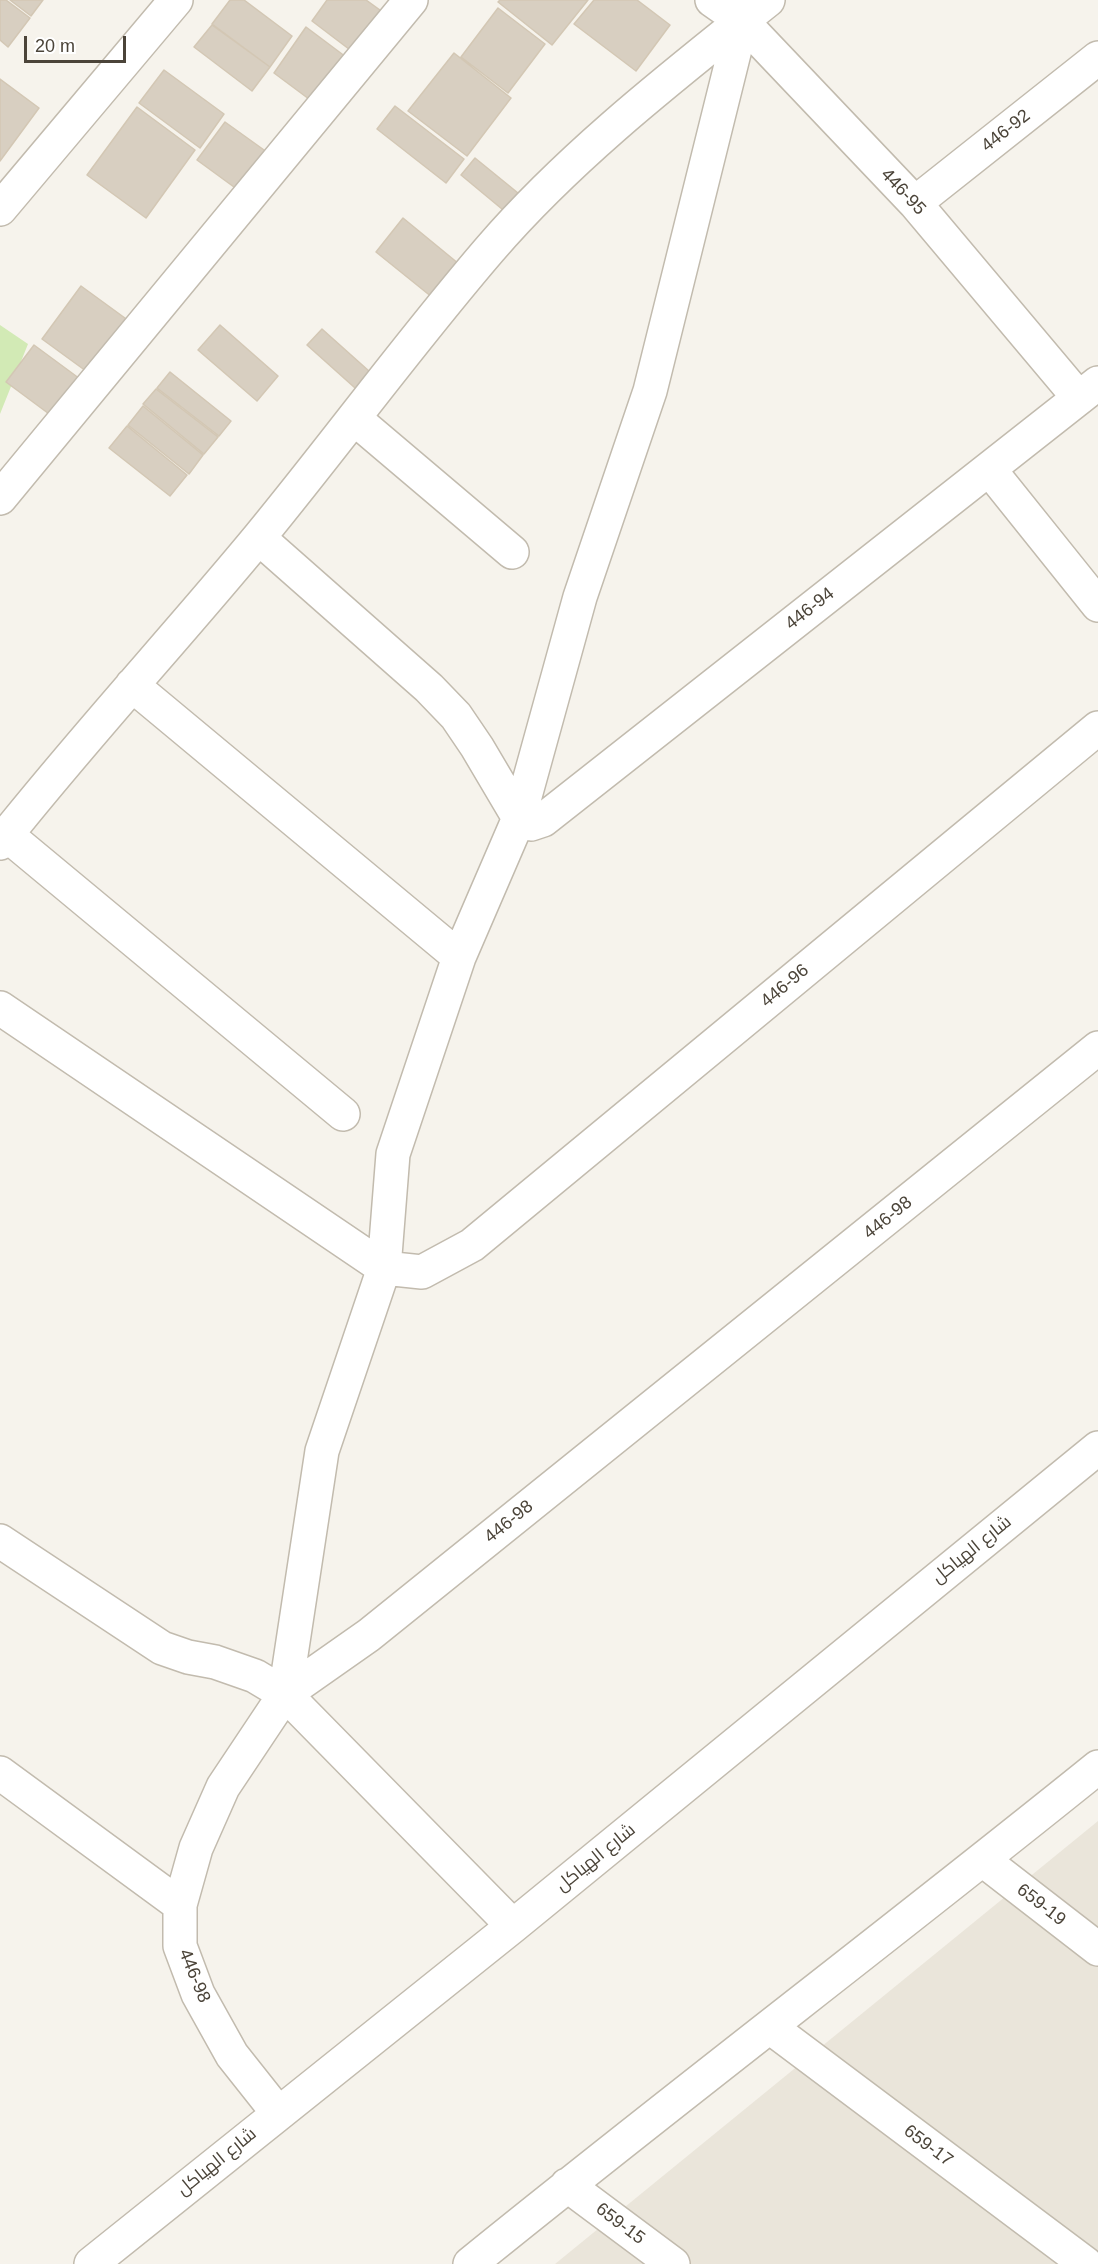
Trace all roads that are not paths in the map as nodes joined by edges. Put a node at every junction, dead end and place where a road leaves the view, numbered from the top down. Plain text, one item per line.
1 (176, 0) edge
2 (411, 0) edge
3 (712, 0) edge
4 (768, 0) edge
5 (742, 21) junction
6 (1098, 58) edge
7 (915, 203) junction
8 (0, 209) edge
9 (1088, 390) edge
10 (356, 419) junction
11 (989, 469) junction
12 (0, 498) edge
13 (258, 538) junction
14 (512, 552) dead end
15 (1098, 605) edge
16 (132, 685) junction
17 (1098, 728) edge
18 (519, 818) junction
19 (3, 839) edge
20 (459, 957) junction
21 (0, 1008) edge
22 (1098, 1048) edge
23 (343, 1114) dead end
24 (384, 1268) junction
25 (1098, 1448) edge
26 (0, 1541) edge
27 (285, 1694) junction
28 (1098, 1767) edge
29 (0, 1773) edge
30 (983, 1860) junction
31 (180, 1905) junction
32 (513, 1926) junction
33 (1098, 1949) edge
34 (770, 2027) junction
35 (278, 2113) junction
36 (567, 2185) junction
37 (91, 2264) edge
38 (470, 2264) edge
39 (673, 2264) edge
40 (1086, 2264) edge

1 - 8 street
2 - 12 street
3 - 5 street, 446-95
4 - 5 street
5 - 7 street, 446-95
5 - 10 street
5 - 18 street
6 - 7 street, 446-92
7 - 9 street, 446-95
9 - 11 street, 446-94
10 - 13 street
10 - 14 street
11 - 15 street
11 - 18 street, 446-94
13 - 16 street
13 - 18 street
16 - 19 street
16 - 20 street
17 - 24 street, 446-96
18 - 20 street
19 - 23 street
20 - 24 street
21 - 24 street
22 - 27 street, 446-98
24 - 27 street
25 - 32 street, شارع الهياكل
26 - 27 street
27 - 31 street, 446-98
27 - 32 street
28 - 30 street
29 - 31 street
30 - 33 street, 659-19
30 - 34 street
31 - 35 street, 446-98
32 - 35 street, شارع الهياكل
34 - 36 street
34 - 40 street, 659-17
35 - 37 street, شارع الهياكل
36 - 38 street
36 - 39 street, 659-15

